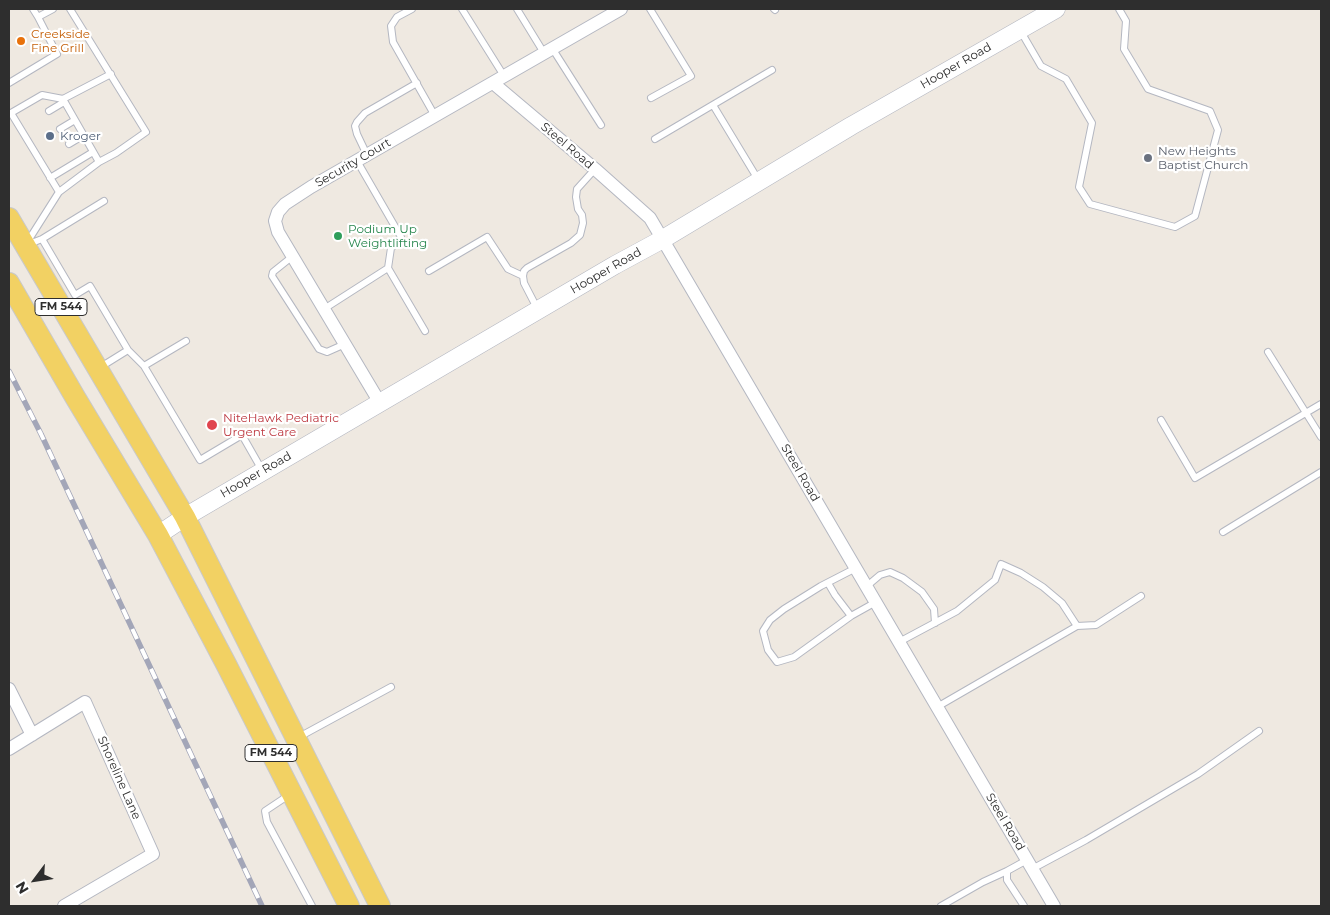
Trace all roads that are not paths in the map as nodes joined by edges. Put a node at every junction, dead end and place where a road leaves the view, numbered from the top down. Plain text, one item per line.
1 (33, 9) edge
2 (53, 9) edge
3 (70, 9) edge
4 (412, 9) edge
5 (462, 9) edge
6 (517, 9) edge
7 (621, 9) edge
8 (650, 9) edge
9 (1056, 9) edge
10 (1119, 9) edge
11 (38, 17) junction
12 (1020, 29) junction
13 (548, 51) junction
14 (772, 70) dead end
15 (110, 74) junction
16 (498, 80) junction
17 (9, 83) edge
18 (417, 83) junction
19 (651, 98) dead end
20 (63, 100) junction
21 (713, 104) junction
22 (49, 111) dead end
23 (435, 116) junction
24 (75, 120) junction
25 (28, 123) dead end
26 (601, 125) dead end
27 (20, 128) junction
28 (60, 129) dead end
29 (84, 135) junction
30 (655, 139) dead end
31 (39, 142) dead end
32 (69, 144) dead end
33 (32, 147) junction
34 (93, 152) junction
35 (48, 157) dead end
36 (362, 158) junction
37 (41, 162) junction
38 (99, 162) junction
39 (595, 169) junction
40 (50, 178) junction
41 (759, 181) junction
42 (59, 192) junction
43 (104, 201) dead end
44 (9, 218) edge
45 (663, 238) junction
46 (25, 246) edge
47 (293, 256) junction
48 (388, 268) junction
49 (429, 271) dead end
50 (523, 276) junction
51 (57, 282) junction
52 (9, 283) edge
53 (324, 309) junction
54 (538, 310) junction
55 (425, 331) dead end
56 (186, 341) dead end
57 (345, 344) junction
58 (128, 350) junction
59 (1268, 352) dead end
60 (144, 366) junction
61 (98, 369) junction
62 (380, 403) junction
63 (1321, 404) edge
64 (1306, 414) junction
65 (1161, 420) dead end
66 (1321, 437) edge
67 (263, 471) junction
68 (1321, 472) edge
69 (185, 517) junction
70 (1223, 532) dead end
71 (158, 535) junction
72 (856, 568) junction
73 (828, 583) junction
74 (866, 586) junction
75 (1141, 596) dead end
76 (876, 602) junction
77 (851, 616) junction
78 (935, 623) junction
79 (1077, 626) junction
80 (899, 642) junction
81 (226, 664) junction
82 (391, 687) dead end
83 (9, 690) edge
84 (937, 707) junction
85 (1258, 731) dead end
86 (32, 736) junction
87 (296, 739) junction
88 (9, 749) edge
89 (292, 793) junction
90 (1030, 864) junction
91 (1007, 871) junction
92 (64, 906) edge
93 (312, 906) edge
94 (349, 906) edge
95 (380, 906) edge
96 (941, 906) edge
97 (1024, 906) edge
98 (1054, 906) edge

1 - 11 lane
2 - 11 lane
3 - 15 lane
4 - 18 lane
5 - 16 lane
6 - 13 lane
7 - 13 street, Security Court
8 - 19 lane
9 - 12 street, Hooper Road
10 - 12 lane
11 - 17 lane
12 - 41 street, Hooper Road
13 - 16 street, Security Court
13 - 26 lane
14 - 21 lane
15 - 20 lane
15 - 38 lane
16 - 23 street, Security Court
16 - 39 street, Steel Road
18 - 23 lane
18 - 36 lane
20 - 22 lane
20 - 24 lane
20 - 27 lane
21 - 30 lane
21 - 41 lane
23 - 36 street, Security Court
24 - 28 lane
24 - 29 lane
25 - 27 lane
27 - 33 lane
29 - 32 lane
29 - 34 lane
31 - 33 lane
33 - 37 lane
34 - 38 lane
34 - 40 lane
35 - 37 lane
36 - 47 street, Security Court
36 - 48 lane
37 - 40 lane
38 - 42 lane
39 - 45 street, Steel Road
39 - 50 lane
40 - 42 lane
41 - 45 street, Hooper Road
42 - 46 lane
43 - 46 lane
44 - 46 main road, FM 544 / FM 544
45 - 54 street, Hooper Road
45 - 72 street, Steel Road
46 - 51 main road, FM 544 / FM 544
47 - 53 street, Security Court
47 - 57 lane
48 - 53 lane
48 - 55 lane
49 - 50 lane
50 - 54 lane
51 - 58 lane
51 - 61 main road, FM 544 / FM 544
52 - 71 main road, FM 544 / FM 544
53 - 57 street, Security Court
54 - 62 street, Hooper Road
56 - 60 lane
57 - 62 street, Security Court
58 - 60 lane
58 - 61 lane
59 - 64 lane
60 - 67 lane
61 - 69 main road, FM 544 / FM 544
62 - 67 street, Hooper Road
63 - 64 lane
64 - 65 lane
64 - 66 lane
67 - 69 street, Hooper Road
68 - 70 lane
69 - 71 street, Hooper Road
69 - 87 main road, FM 544 / FM 544
71 - 81 main road, FM 544 / FM 544
72 - 73 lane
72 - 74 street, Steel Road
73 - 77 lane
73 - 77 lane
74 - 76 street, Steel Road
74 - 78 lane
75 - 79 lane
76 - 77 lane
76 - 80 street, Steel Road
78 - 79 lane
78 - 80 lane
79 - 84 lane
80 - 84 street, Steel Road
81 - 87 main road
81 - 89 main road, FM 544 / FM 544
82 - 87 lane
83 - 86 street
84 - 90 street, Steel Road
85 - 90 lane
86 - 88 street
86 - 92 street, Shoreline Lane
87 - 95 main road, FM 544 / FM 544
89 - 93 lane
89 - 94 main road, FM 544 / FM 544
90 - 91 lane
90 - 98 street, Steel Road
91 - 96 lane
91 - 97 lane

